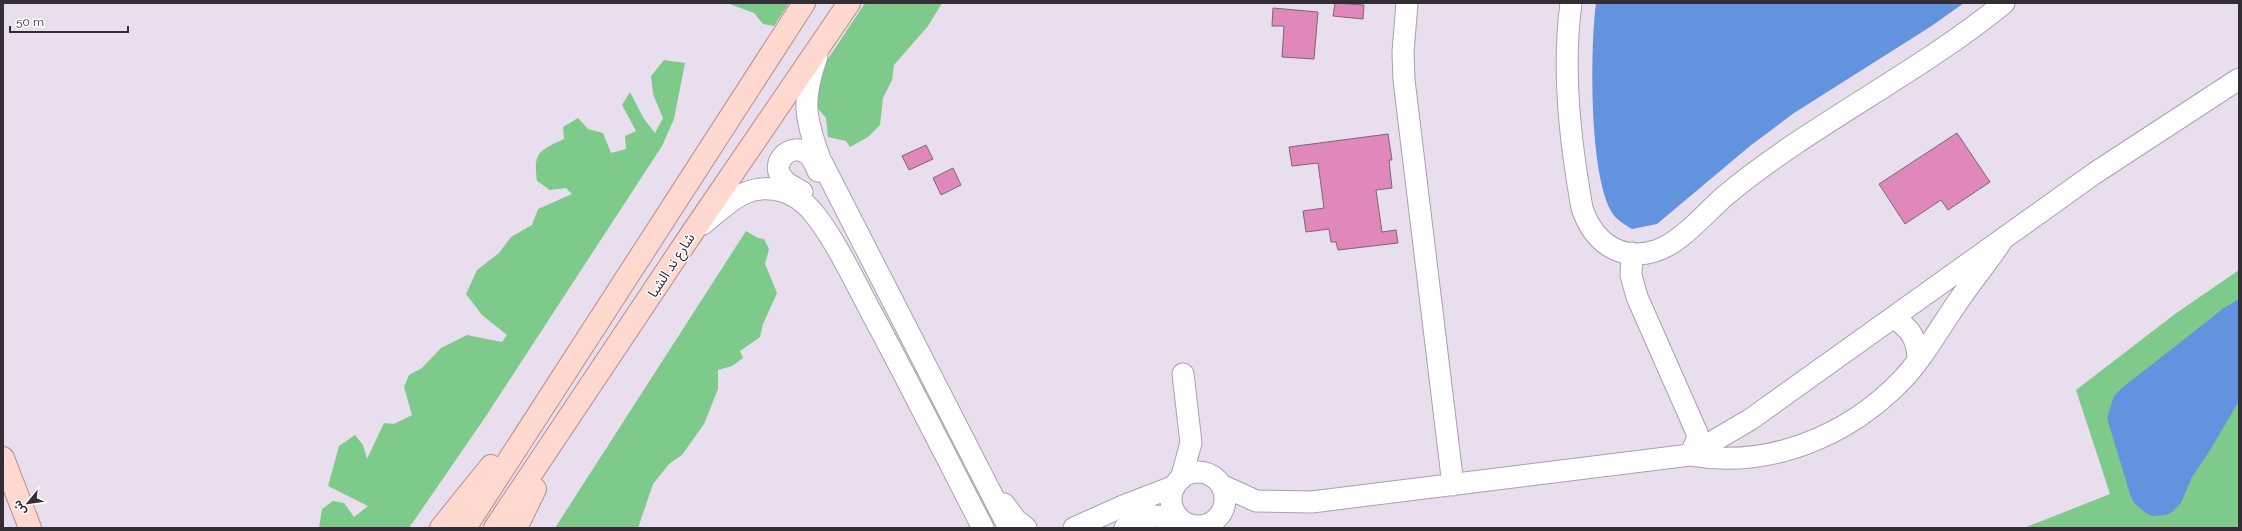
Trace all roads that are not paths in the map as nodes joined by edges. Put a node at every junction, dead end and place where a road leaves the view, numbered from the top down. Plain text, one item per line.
1 (804, 3) edge
2 (849, 3) edge
3 (1407, 3) edge
4 (1571, 3) edge
5 (2004, 3) edge
6 (821, 46) junction
7 (2239, 79) edge
8 (692, 232) junction
9 (862, 238) junction
10 (2001, 242) junction
11 (837, 250) junction
12 (1632, 253) junction
13 (1892, 318) junction
14 (1918, 360) junction
15 (1183, 374) dead end
16 (1751, 419) junction
17 (557, 437) junction
18 (520, 443) junction
19 (1191, 443) junction
20 (1690, 454) junction
21 (1762, 456) junction
22 (3, 458) edge
23 (1216, 480) junction
24 (1178, 483) junction
25 (1453, 485) junction
26 (987, 487) junction
27 (1256, 501) junction
28 (1217, 521) edge
29 (1143, 523) edge
30 (1184, 523) edge
31 (30, 528) edge
32 (441, 528) edge
33 (464, 528) edge
34 (495, 528) edge
35 (516, 528) edge
36 (983, 528) edge
37 (1009, 528) edge
38 (1026, 528) edge
39 (1074, 528) edge
40 (1125, 528) edge

1 - 18 main road
2 - 6 main road, شارع ند الشبا
3 - 25 street
4 - 12 street
5 - 12 street
6 - 8 main road, شارع ند الشبا
6 - 9 street
7 - 10 street
8 - 11 street
8 - 17 main road, شارع ند الشبا
9 - 11 street
9 - 26 street
10 - 13 street
10 - 14 street
11 - 36 street
12 - 20 street
13 - 14 street
13 - 16 street
14 - 21 street
15 - 19 street
16 - 20 street
16 - 21 street
17 - 34 main road, شارع ند الشبا
17 - 35 main road
18 - 32 main road
18 - 33 main road
19 - 23 street
19 - 24 street
20 - 21 street
20 - 25 street
22 - 31 main road
23 - 24 street
23 - 27 street
23 - 28 street
24 - 30 street
24 - 39 street
25 - 27 street
26 - 37 street
26 - 38 street
27 - 28 street
28 - 30 street
29 - 30 street
29 - 40 street

